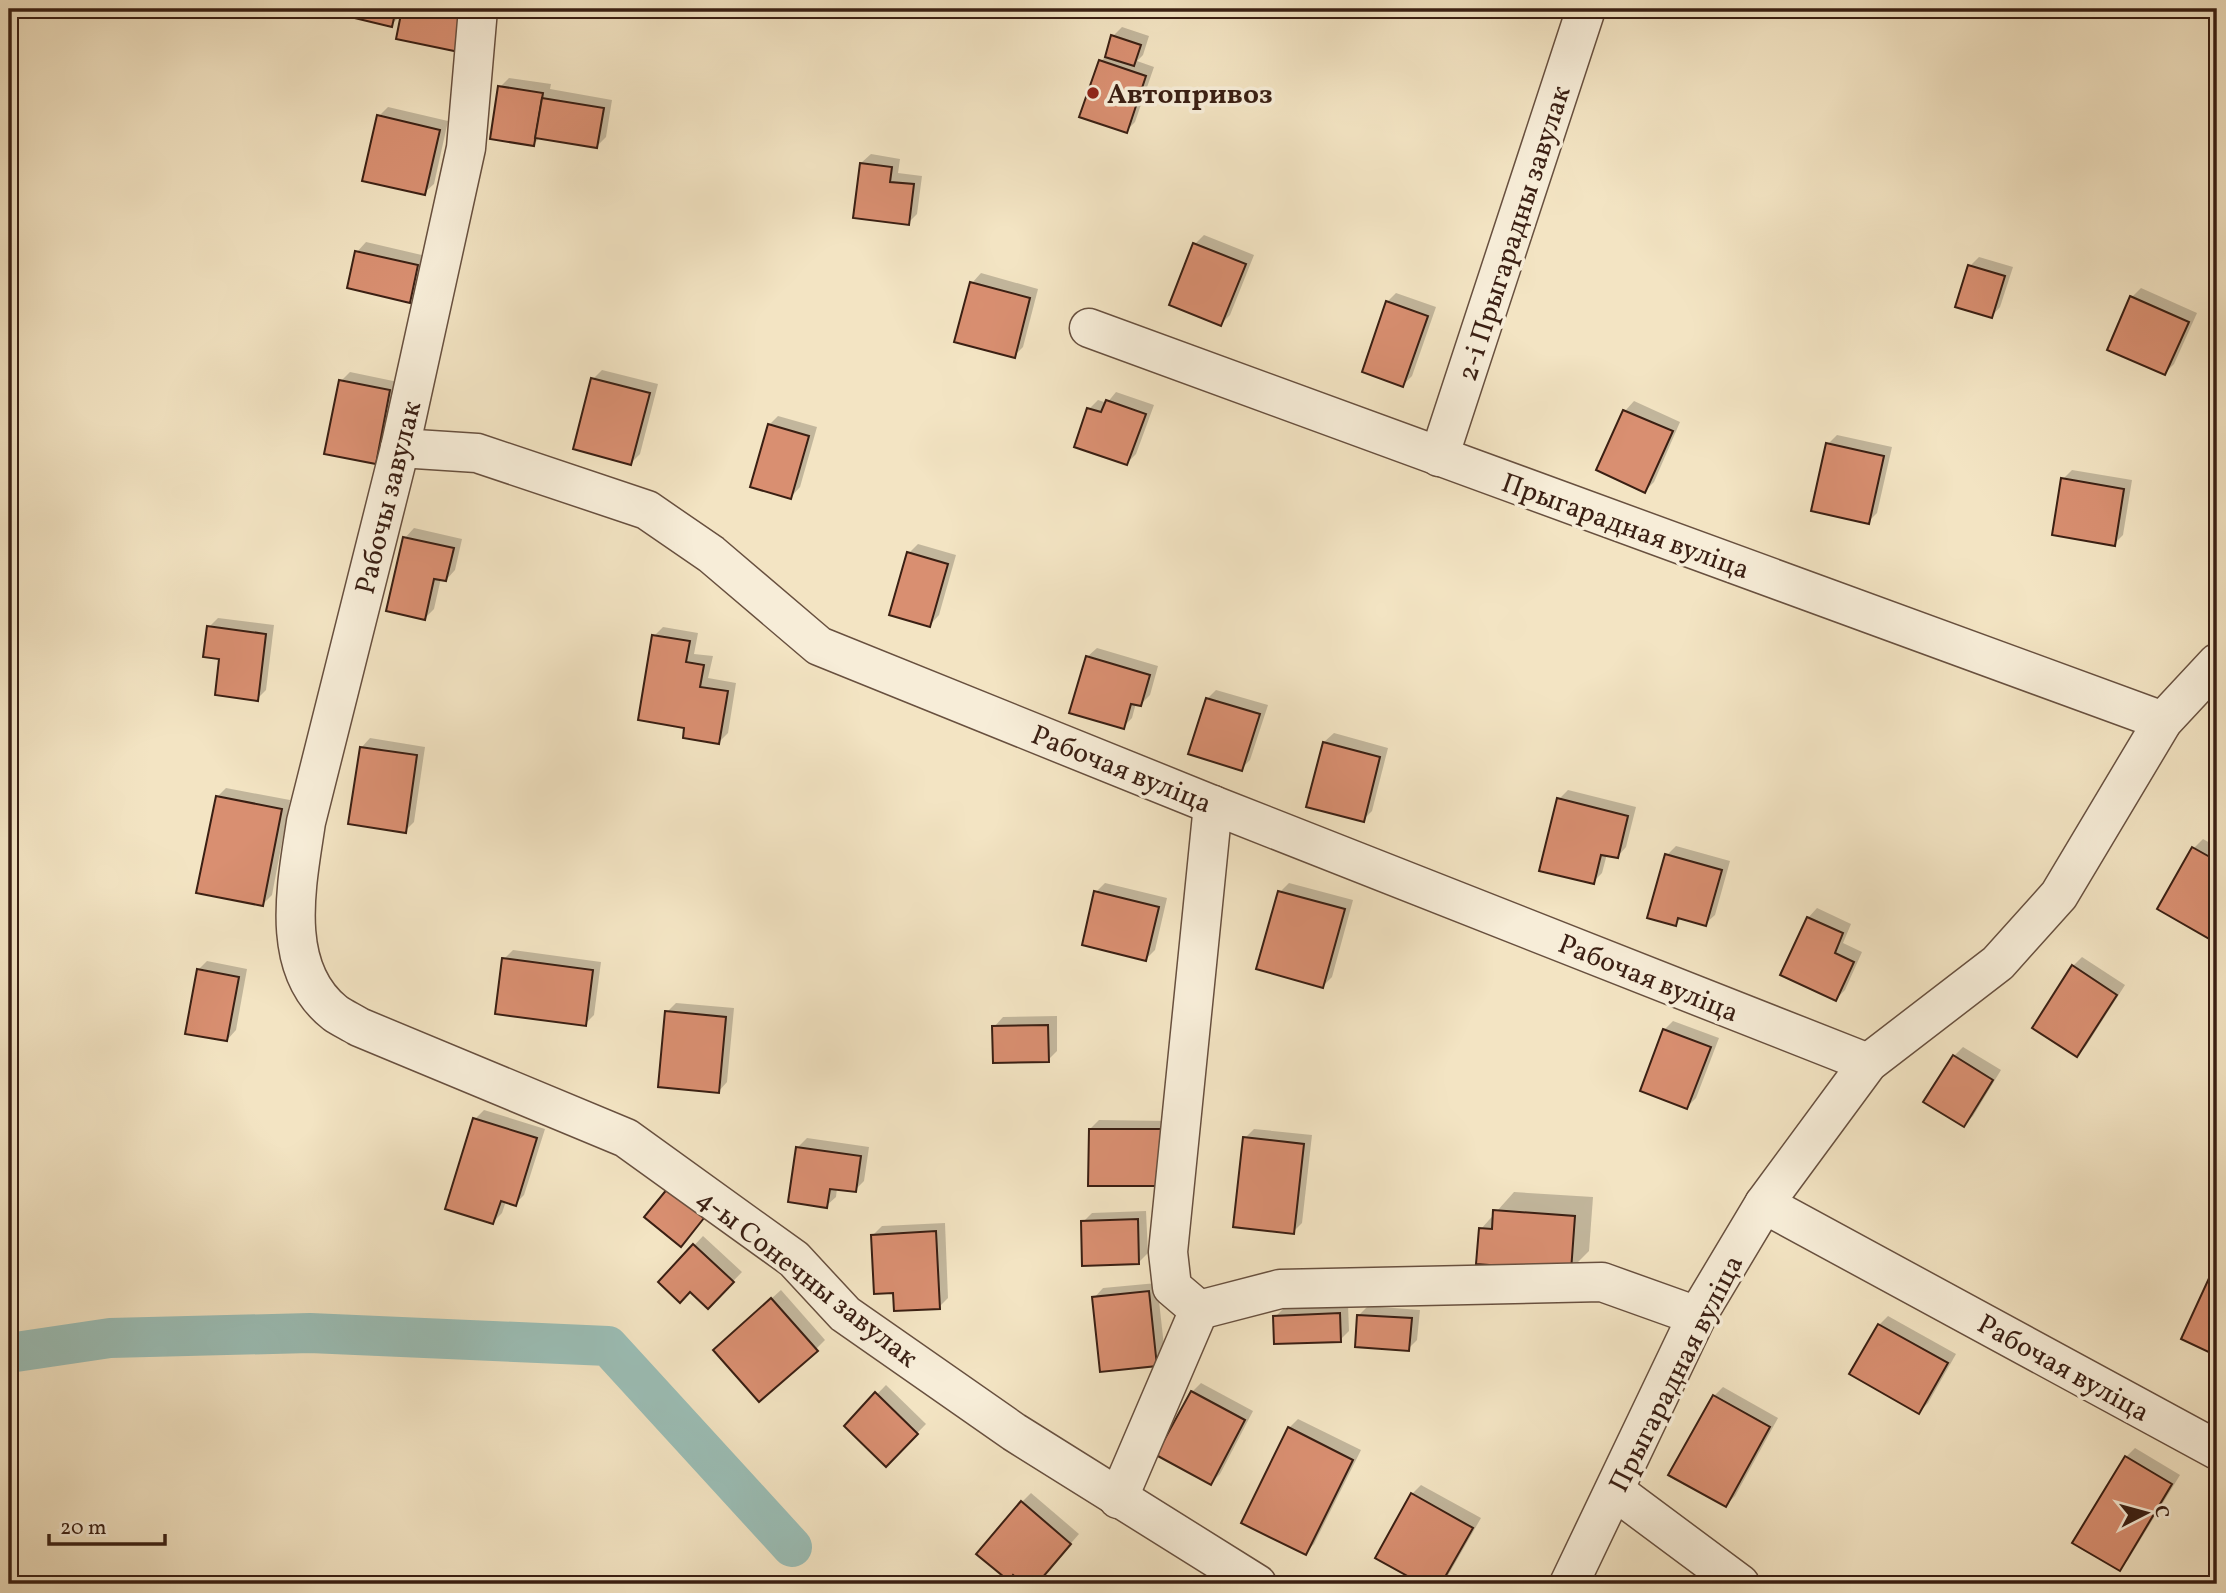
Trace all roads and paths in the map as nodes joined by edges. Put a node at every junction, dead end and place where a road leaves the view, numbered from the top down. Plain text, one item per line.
1 (478, 9) edge
2 (1586, 9) edge
3 (1089, 328) dead end
4 (400, 449) junction
5 (1439, 457) junction
6 (2217, 663) edge
7 (2162, 721) junction
8 (1213, 805) junction
9 (309, 982) joint
10 (1868, 1063) junction
11 (1764, 1204) junction
12 (1199, 1310) junction
13 (1697, 1316) junction
14 (2217, 1450) edge
15 (1615, 1491) junction
16 (1118, 1499) junction
17 (1257, 1584) edge
18 (1569, 1584) edge
19 (1740, 1584) edge

1 - 4 street, Рабочы завулак
2 - 5 street, 2-і Прыгарадны завулак
3 - 5 street, Прыгарадная вуліца
4 - 8 street, Рабочая вуліца
4 - 9 street, Рабочы завулак
5 - 7 street, Прыгарадная вуліца
6 - 7 street, Прыгарадная вуліца
7 - 10 street, Прыгарадная вуліца
8 - 10 street, Рабочая вуліца
8 - 12 street
9 - 16 street, 4-ы Сонечны завулак
10 - 11 street, Прыгарадная вуліца
11 - 13 street, Прыгарадная вуліца
11 - 14 street, Рабочая вуліца
12 - 13 street
12 - 16 street
13 - 15 street, Прыгарадная вуліца
15 - 18 street, Прыгарадная вуліца
15 - 19 street
16 - 17 street, 4-ы Сонечны завулак

